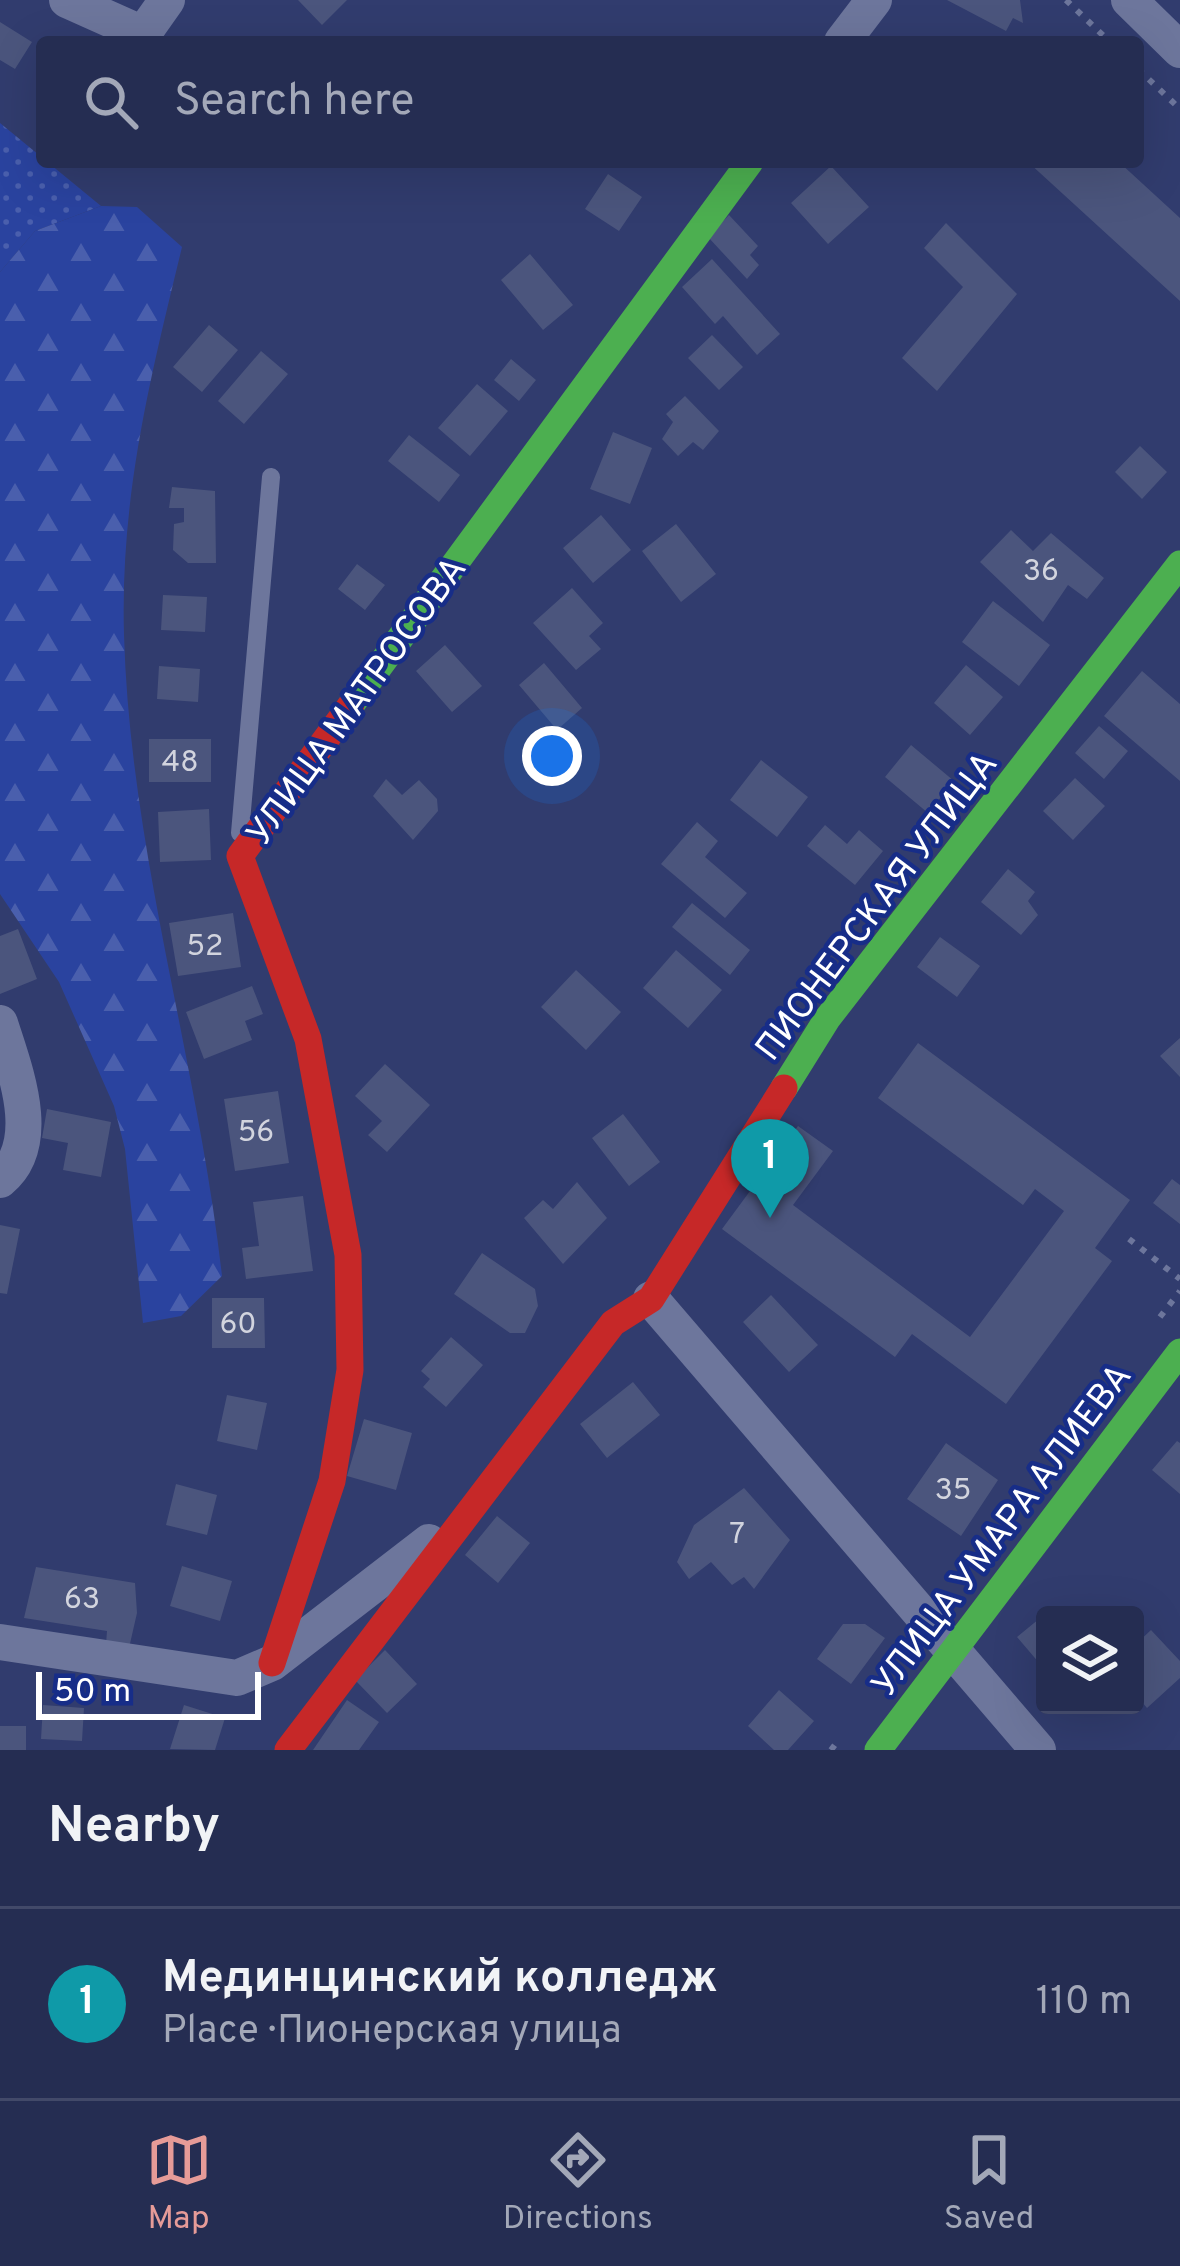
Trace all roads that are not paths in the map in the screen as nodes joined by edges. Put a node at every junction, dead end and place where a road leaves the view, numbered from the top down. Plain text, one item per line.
1 (67, 0) edge
2 (167, 0) edge
3 (874, 0) edge
4 (1129, 0) edge
5 (847, 36) edge
6 (1180, 50) edge
7 (746, 168) edge
8 (272, 477) dead end
9 (1180, 564) edge
10 (240, 856) junction
11 (0, 1023) edge
12 (0, 1180) edge
13 (651, 1299) junction
14 (1180, 1352) edge
15 (459, 1520) junction
16 (0, 1642) edge
17 (951, 1650) junction
18 (272, 1663) junction
19 (288, 1750) edge
20 (878, 1750) edge
21 (1038, 1750) edge

1 - 2 street
3 - 5 street
4 - 6 street
7 - 10 street, УЛИЦА МАТРОСОВА
8 - 10 lane
9 - 13 street, ПИОНЕРСКАЯ УЛИЦА
10 - 18 street, УЛИЦА МАТРОСОВА
11 - 12 street
13 - 15 street, ПИОНЕРСКАЯ УЛИЦА
13 - 17 street
14 - 17 street, УЛИЦА УМАРА АЛИЕВА
15 - 18 street
15 - 19 street, ПИОНЕРСКАЯ УЛИЦА
16 - 18 street
17 - 20 street, УЛИЦА УМАРА АЛИЕВА
17 - 21 street

